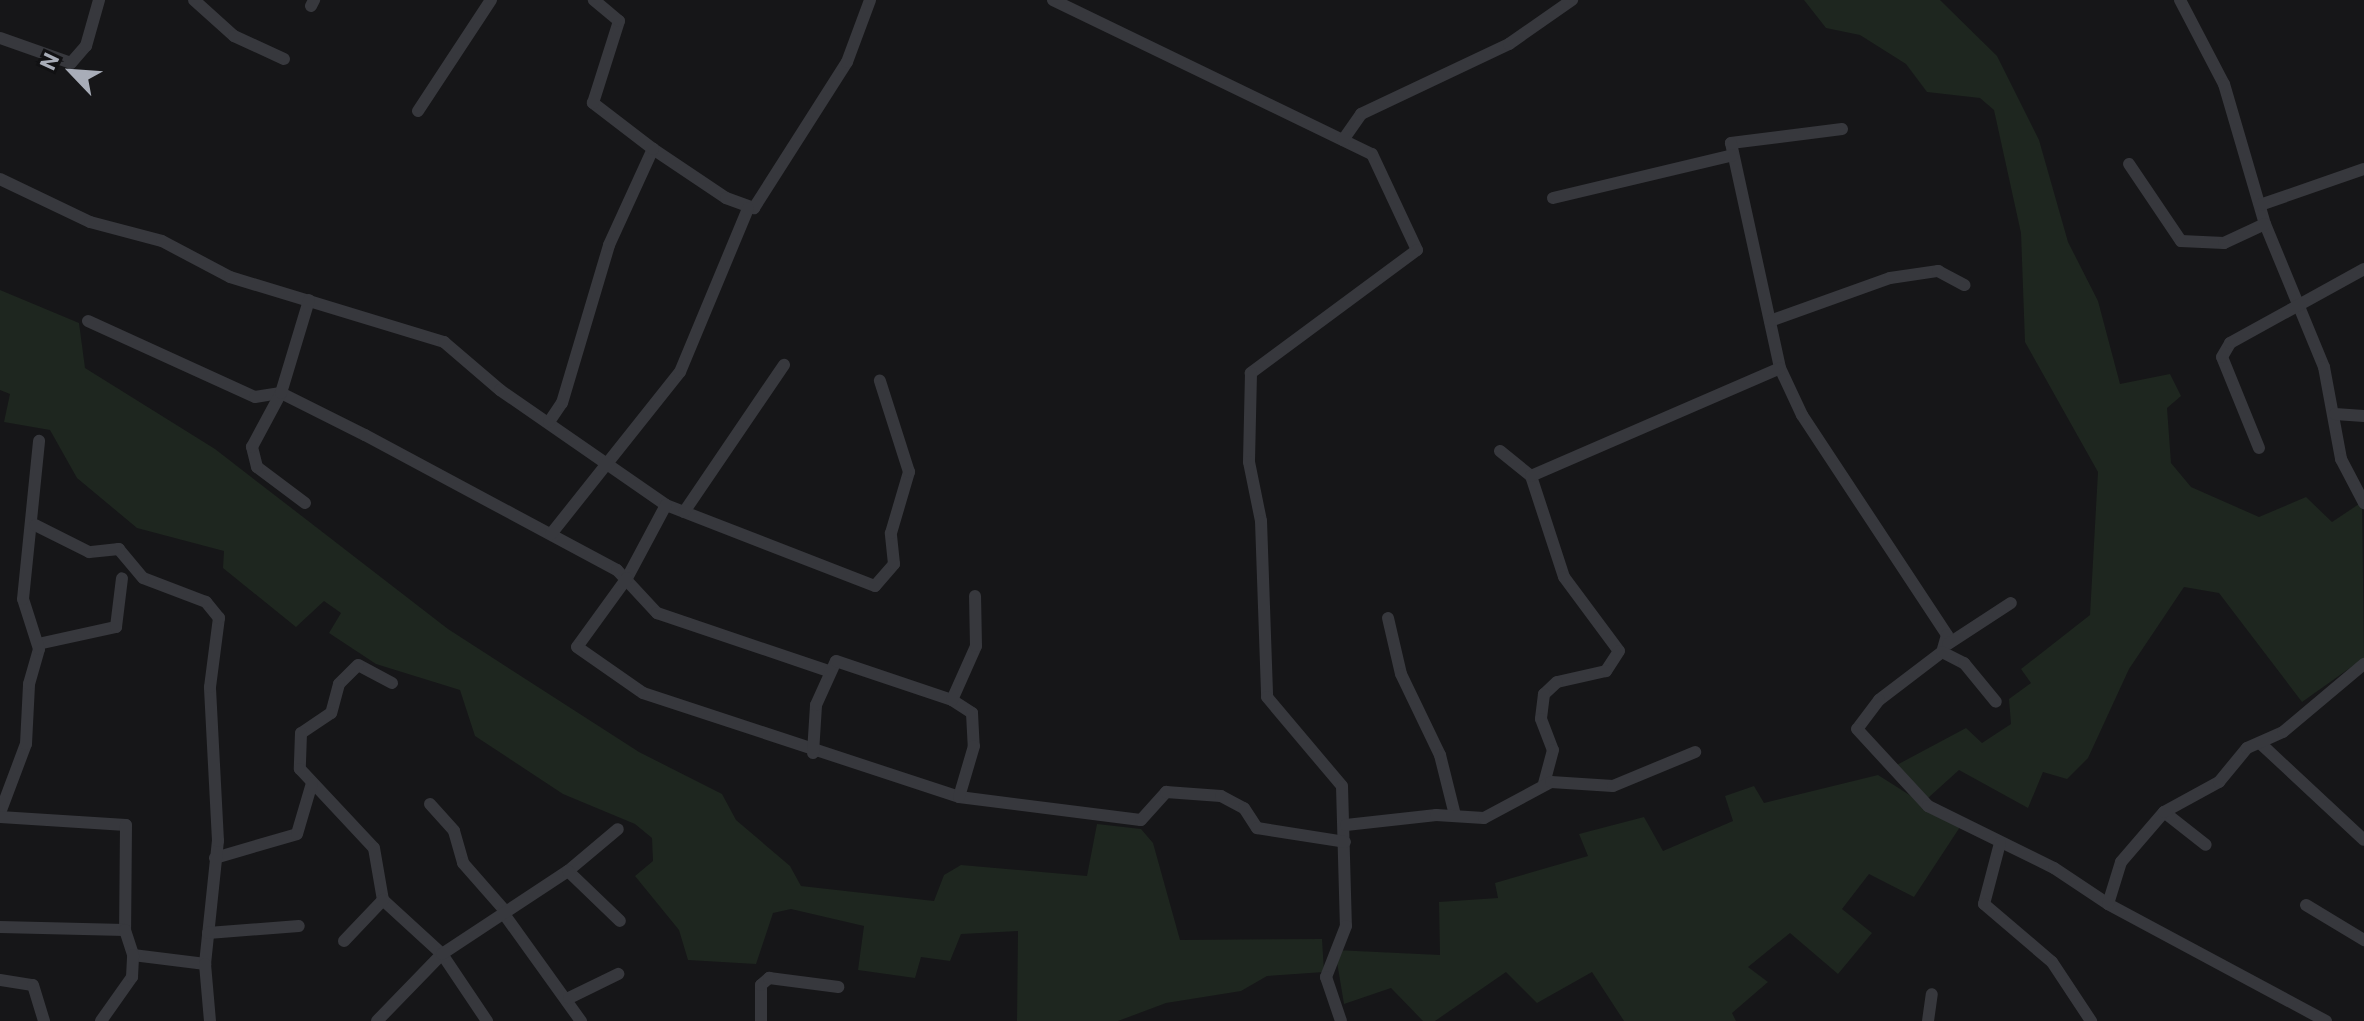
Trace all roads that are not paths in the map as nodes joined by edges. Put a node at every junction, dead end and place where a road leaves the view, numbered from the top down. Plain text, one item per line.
1 (99, 0) edge
2 (194, 0) edge
3 (491, 0) edge
4 (594, 0) edge
5 (870, 0) edge
6 (1053, 0) edge
7 (1572, 0) edge
8 (2180, 0) edge
9 (0, 38) edge
10 (284, 59) dead end
11 (418, 111) dead end
12 (1842, 129) dead end
13 (1343, 140) junction
14 (653, 149) junction
15 (1733, 155) junction
16 (2129, 164) dead end
17 (2364, 169) edge
18 (0, 179) edge
19 (1553, 198) dead end
20 (2260, 205) junction
21 (748, 209) junction
22 (2265, 224) junction
23 (2364, 269) edge
24 (1964, 285) dead end
25 (309, 300) junction
26 (2300, 310) junction
27 (88, 321) dead end
28 (1770, 321) junction
29 (784, 365) dead end
30 (1780, 368) junction
31 (880, 381) dead end
32 (281, 393) junction
33 (2335, 414) junction
34 (2364, 416) edge
35 (549, 422) junction
36 (39, 441) dead end
37 (2259, 448) dead end
38 (1500, 451) dead end
39 (604, 461) junction
40 (1531, 476) junction
41 (305, 503) dead end
42 (2364, 503) edge
43 (666, 505) junction
44 (684, 512) junction
45 (35, 525) junction
46 (551, 534) junction
47 (122, 578) dead end
48 (627, 578) junction
49 (975, 596) dead end
50 (2011, 603) dead end
51 (1388, 618) dead end
52 (38, 644) junction
53 (1945, 648) junction
54 (2364, 664) edge
55 (828, 671) junction
56 (392, 683) dead end
57 (952, 700) junction
58 (1996, 702) dead end
59 (2260, 743) junction
60 (1695, 752) dead end
61 (813, 753) junction
62 (312, 783) junction
63 (1544, 784) junction
64 (959, 797) junction
65 (430, 804) dead end
66 (2164, 812) junction
67 (0, 815) edge
68 (1455, 815) junction
69 (1346, 825) junction
70 (618, 829) dead end
71 (2364, 840) edge
72 (1345, 842) junction
73 (2000, 843) junction
74 (2206, 845) dead end
75 (215, 858) junction
76 (568, 871) junction
77 (383, 900) junction
78 (2108, 904) junction
79 (2306, 905) dead end
80 (505, 913) junction
81 (620, 921) dead end
82 (299, 926) dead end
83 (0, 927) edge
84 (125, 930) junction
85 (208, 933) junction
86 (2364, 940) edge
87 (344, 941) dead end
88 (442, 954) junction
89 (133, 955) junction
90 (205, 964) junction
91 (618, 974) dead end
92 (0, 980) edge
93 (838, 987) dead end
94 (1932, 994) dead end
95 (569, 998) junction
96 (390, 1009) junction
97 (44, 1021) edge
98 (101, 1021) edge
99 (210, 1021) edge
100 (377, 1021) edge
101 (399, 1021) edge
102 (487, 1021) edge
103 (581, 1021) edge
104 (761, 1021) edge
105 (1341, 1021) edge
106 (1928, 1021) edge
107 (2091, 1021) edge
108 (2326, 1021) edge

1 - 9 street
2 - 10 street
3 - 11 street
4 - 14 street
5 - 21 street
6 - 13 street
7 - 13 street
8 - 20 street
12 - 15 street
13 - 69 street
14 - 21 street
14 - 35 street
15 - 19 street
15 - 28 street
16 - 22 street
17 - 20 street
18 - 25 street
20 - 22 street
21 - 39 street
22 - 26 street
23 - 26 street
24 - 28 street
25 - 32 street
25 - 35 street
26 - 33 street
26 - 37 street
27 - 32 street
28 - 30 street
29 - 44 street
30 - 40 street
30 - 53 street
31 - 44 street
32 - 41 street
32 - 46 street
33 - 34 street
33 - 42 street
35 - 39 street
36 - 45 street
38 - 40 street
39 - 43 street
39 - 46 street
40 - 63 street
43 - 44 street
43 - 48 street
45 - 52 street
45 - 75 street
46 - 48 street
47 - 52 street
48 - 55 street
48 - 61 street
49 - 57 street
50 - 53 street
51 - 68 street
52 - 67 street
53 - 58 street
53 - 73 street
54 - 59 street
55 - 57 street
55 - 61 street
56 - 62 street
57 - 64 street
59 - 66 street
59 - 71 street
60 - 63 street
61 - 64 street
62 - 75 street
62 - 77 street
63 - 68 street
64 - 72 street
65 - 80 street
66 - 74 street
66 - 78 street
67 - 84 street
68 - 69 street
69 - 72 street
70 - 76 street
72 - 105 street
73 - 78 street
73 - 107 street
75 - 85 street
76 - 80 street
76 - 81 street
77 - 87 street
77 - 88 street
78 - 108 street
79 - 86 street
80 - 88 street
80 - 95 street
82 - 85 street
83 - 84 street
84 - 89 street
85 - 90 street
88 - 96 street
88 - 102 street
89 - 90 street
89 - 98 street
90 - 99 street
91 - 95 street
92 - 97 street
93 - 104 street
94 - 106 street
95 - 103 street
96 - 100 street
96 - 101 street

